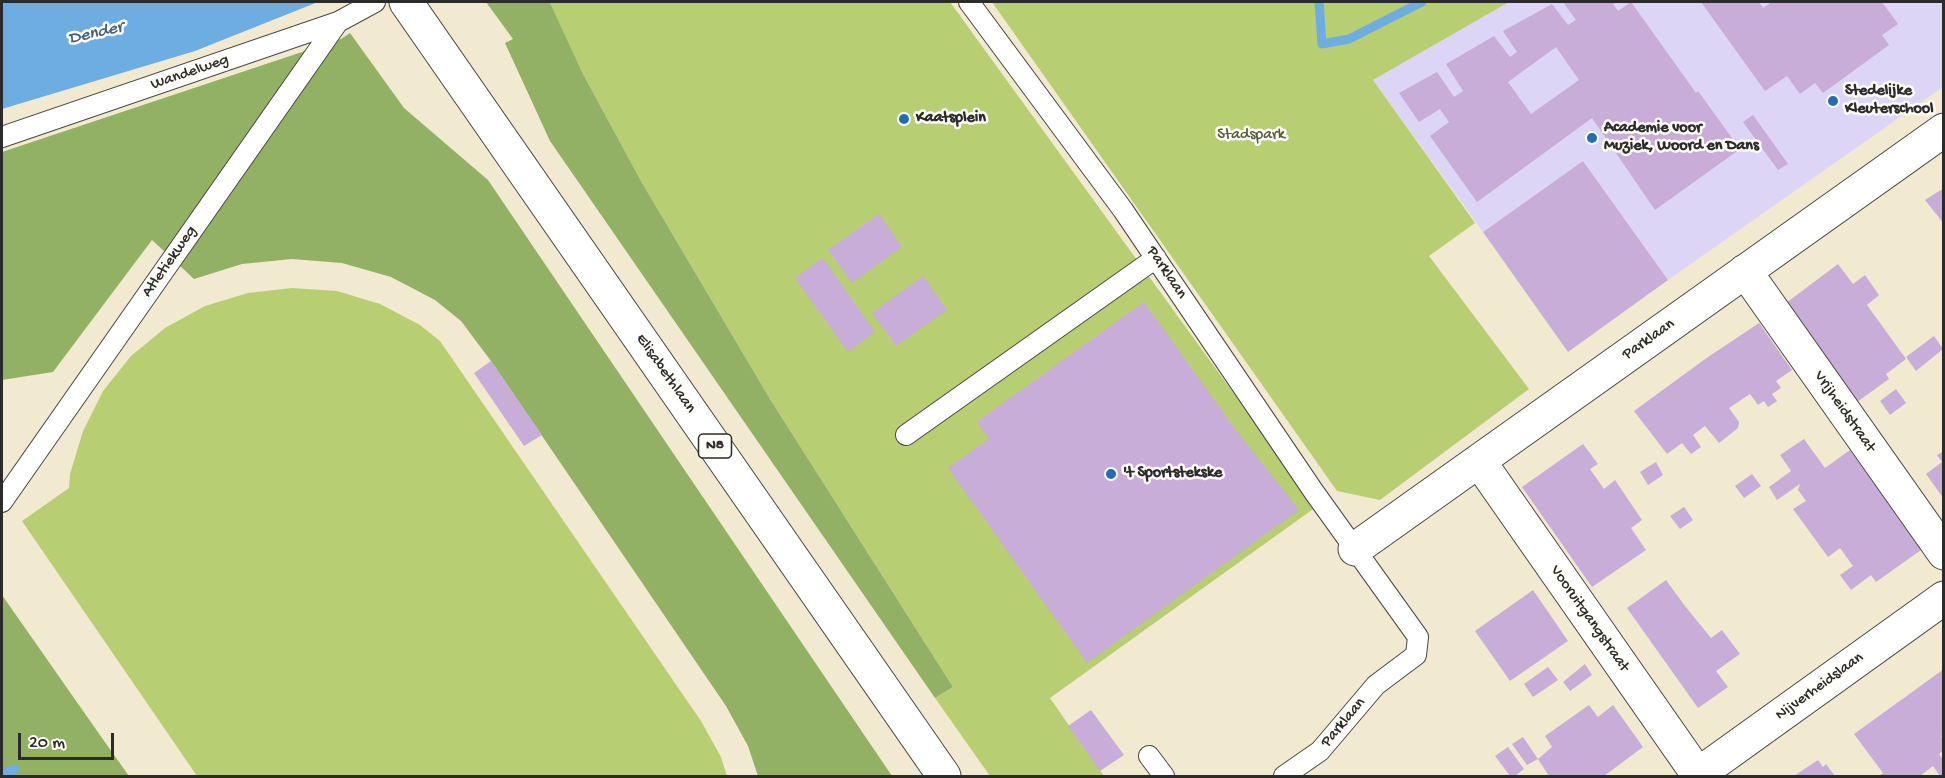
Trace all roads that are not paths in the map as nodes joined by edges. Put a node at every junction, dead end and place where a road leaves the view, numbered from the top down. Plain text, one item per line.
1 (375, 2) edge
2 (406, 2) edge
3 (969, 2) edge
4 (338, 22) junction
5 (1944, 130) edge
6 (2, 137) edge
7 (1156, 258) junction
8 (1745, 271) junction
9 (906, 435) dead end
10 (1479, 461) junction
11 (2, 501) edge
12 (1355, 549) junction
13 (1944, 553) edge
14 (1944, 598) edge
15 (1149, 756) dead end
16 (1698, 776) edge
17 (944, 777) edge
18 (1164, 777) edge
19 (1284, 777) edge

1 - 4 lane, Wandelweg
2 - 17 street, Elisabethlaan / N8
3 - 7 lane, Parklaan
4 - 6 lane, Wandelweg
4 - 11 lane, Atletiekweg
5 - 8 street, Parklaan
7 - 9 lane
7 - 12 lane, Parklaan
8 - 10 street, Parklaan
8 - 13 street, Vrijheidstraat
10 - 12 street, Parklaan
10 - 16 street, Vooruitgangstraat
12 - 19 lane, Parklaan
14 - 16 street, Nijverheidslaan
15 - 18 lane

